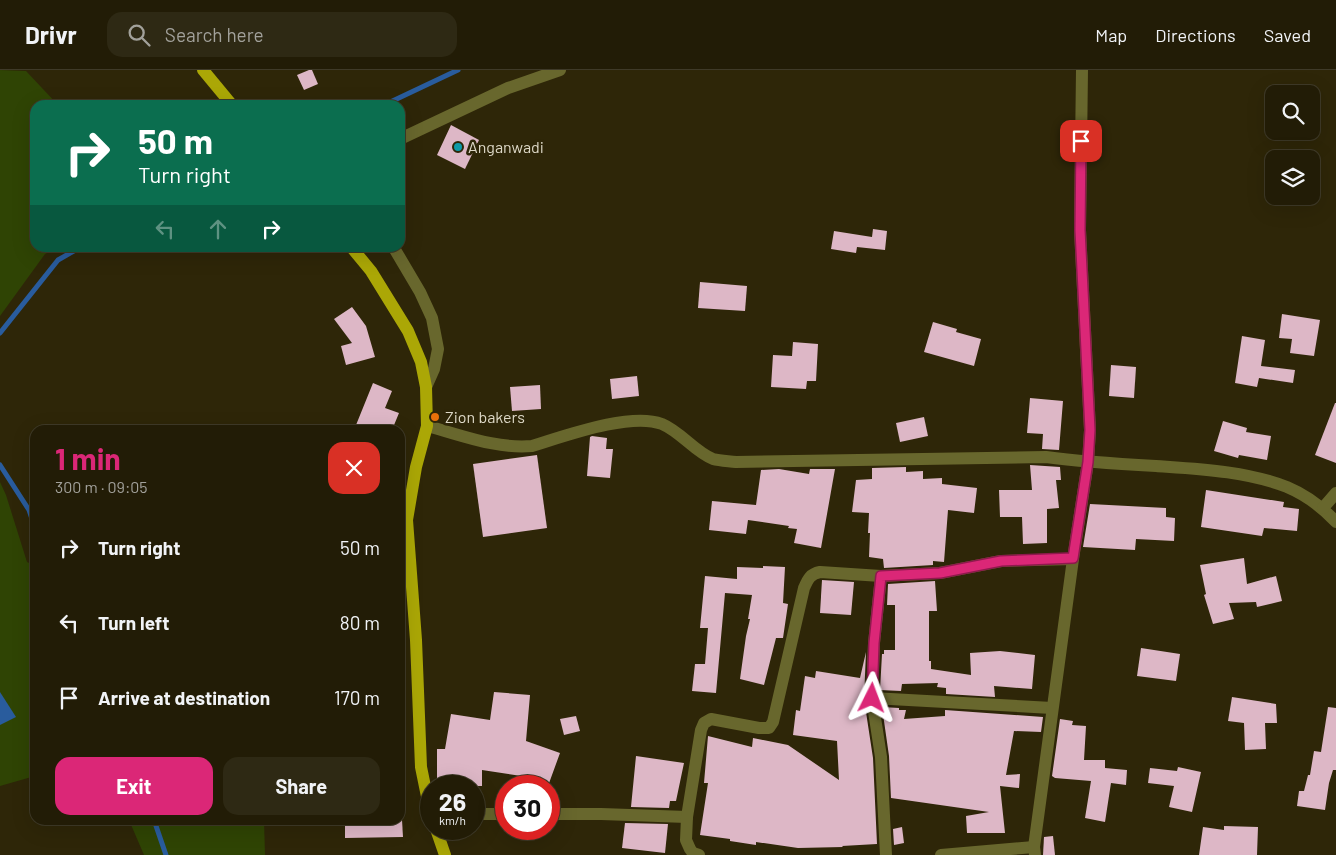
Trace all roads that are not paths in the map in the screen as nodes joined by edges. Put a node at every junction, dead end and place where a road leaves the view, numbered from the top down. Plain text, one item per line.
1 (203, 70) edge
2 (560, 70) edge
3 (1082, 70) edge
4 (538, 74) edge
5 (228, 100) edge
6 (405, 137) edge
7 (355, 252) edge
8 (396, 252) edge
9 (426, 387) junction
10 (427, 426) junction
11 (1088, 462) junction
12 (1336, 493) edge
13 (1323, 508) junction
14 (1336, 522) edge
15 (1073, 558) junction
16 (881, 576) junction
17 (872, 698) junction
18 (1052, 708) junction
19 (423, 775) edge
20 (560, 814) edge
21 (687, 817) junction
22 (440, 840) edge
23 (1035, 851) edge
24 (446, 855) edge
25 (699, 855) edge
26 (886, 855) edge
27 (941, 855) edge

1 - 5 main road
2 - 4 street
3 - 11 street
4 - 6 street
7 - 9 main road
8 - 9 street
9 - 10 main road
10 - 11 street
10 - 19 main road
11 - 13 street
11 - 15 street
12 - 13 street
13 - 14 street
15 - 16 street
15 - 18 street
16 - 17 street
16 - 21 street
17 - 18 street
17 - 26 street
18 - 23 street
20 - 21 street
21 - 25 street
22 - 24 main road
23 - 27 street

